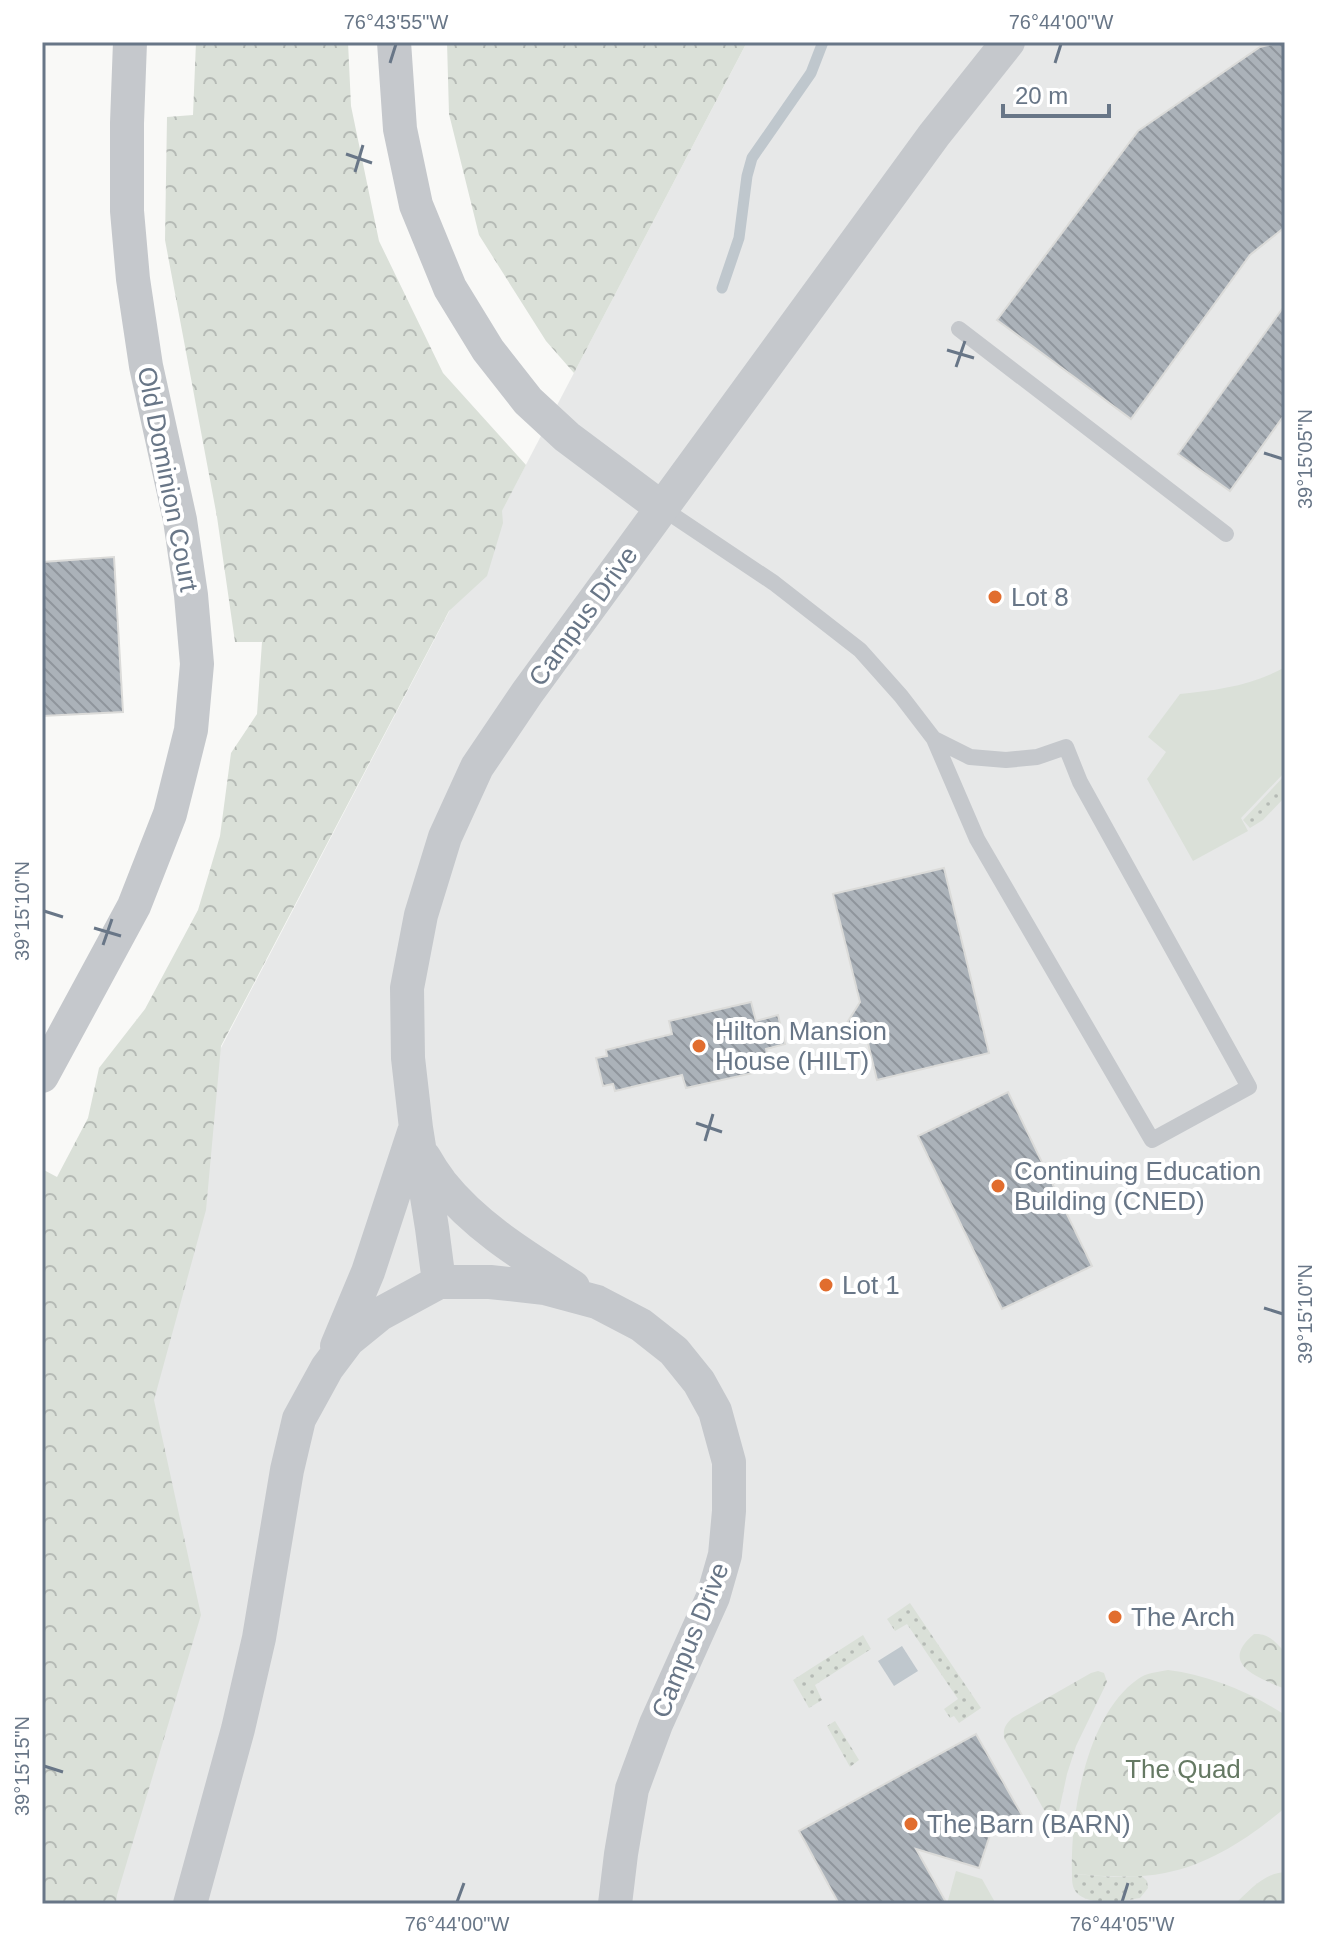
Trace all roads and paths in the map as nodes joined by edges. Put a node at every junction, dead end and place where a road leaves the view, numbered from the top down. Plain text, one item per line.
1 (130, 42) edge
2 (394, 42) edge
3 (1008, 42) edge
4 (959, 329) dead end
5 (662, 508) junction
6 (1226, 534) dead end
7 (934, 739) junction
8 (42, 1076) edge
9 (418, 1140) junction
10 (439, 1282) junction
11 (597, 1302) junction
12 (327, 1368) junction
13 (190, 1904) edge
14 (615, 1904) edge

1 - 8 street, Old Dominion Court
2 - 5 street
3 - 5 street, Campus Drive
4 - 6 lane
5 - 7 lane
5 - 9 street, Campus Drive
7 - 7 lane
9 - 10 street, Campus Drive
9 - 11 street
9 - 12 street
10 - 11 street, Campus Drive
10 - 12 street, Campus Drive
11 - 14 street, Campus Drive
12 - 13 street, Campus Drive

